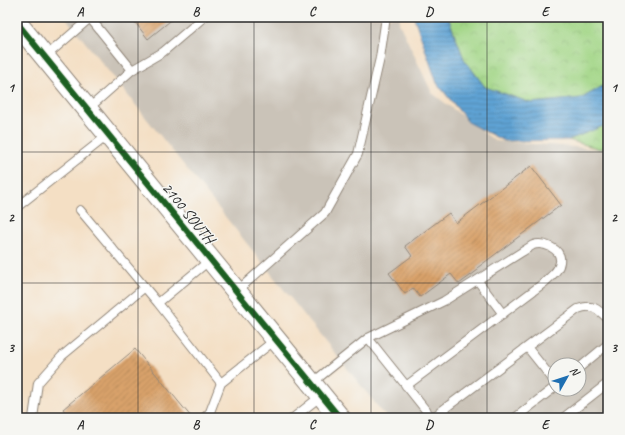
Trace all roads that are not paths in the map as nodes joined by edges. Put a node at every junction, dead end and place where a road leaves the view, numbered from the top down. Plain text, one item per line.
1 (204, 17) edge
2 (386, 17) edge
3 (17, 23) edge
4 (45, 57) junction
5 (132, 70) junction
6 (88, 109) junction
7 (108, 135) junction
8 (17, 207) edge
9 (80, 210) dead end
10 (210, 260) junction
11 (478, 281) junction
12 (145, 287) junction
13 (236, 292) junction
14 (158, 303) junction
15 (503, 314) junction
16 (608, 319) edge
17 (368, 338) junction
18 (276, 340) junction
19 (608, 344) edge
20 (527, 347) junction
21 (587, 361) edge
22 (547, 372) edge
23 (221, 383) junction
24 (608, 383) edge
25 (406, 386) junction
26 (317, 389) junction
27 (547, 393) edge
28 (33, 418) edge
29 (204, 418) edge
30 (293, 418) edge
31 (340, 418) edge
32 (432, 418) edge
33 (515, 418) edge
34 (563, 418) edge

1 - 5 lane
2 - 13 lane
3 - 4 street, 2100 SOUTH
4 - 5 lane
4 - 6 street, 2100 SOUTH
5 - 6 lane
6 - 7 street, 2100 SOUTH
7 - 8 lane
7 - 10 street, 2100 SOUTH
9 - 12 lane
10 - 13 street, 2100 SOUTH
10 - 14 lane
11 - 15 lane
11 - 15 lane
11 - 17 lane
12 - 14 lane
12 - 28 lane
13 - 18 street, 2100 SOUTH
14 - 23 lane
15 - 25 lane
16 - 20 lane
17 - 25 lane
17 - 26 lane
18 - 23 lane
18 - 26 street, 2100 SOUTH
19 - 21 lane
20 - 22 lane
20 - 32 lane
23 - 29 lane
24 - 34 lane
25 - 32 lane
26 - 30 lane
26 - 31 street, 2100 SOUTH
27 - 33 lane

